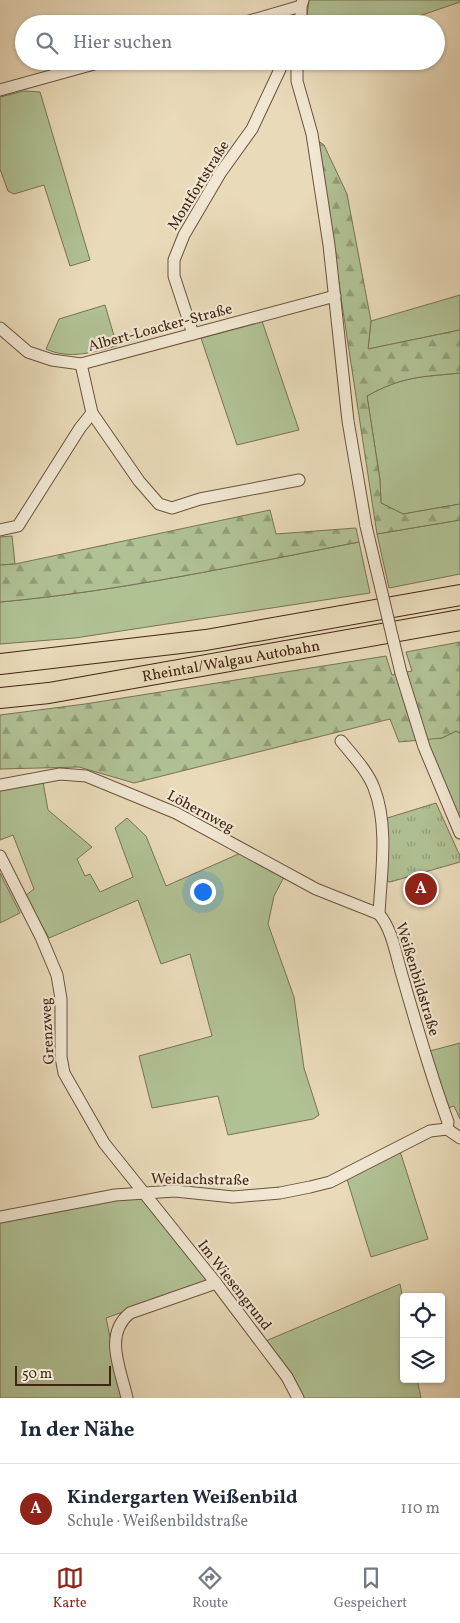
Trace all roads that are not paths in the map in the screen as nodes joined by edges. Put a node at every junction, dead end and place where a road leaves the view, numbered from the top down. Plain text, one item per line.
1 (302, 3) edge
2 (266, 15) edge
3 (72, 70) edge
4 (280, 70) edge
5 (297, 70) edge
6 (0, 90) edge
7 (335, 296) junction
8 (0, 328) edge
9 (193, 334) junction
10 (81, 364) junction
11 (92, 413) junction
12 (299, 480) dead end
13 (0, 530) edge
14 (460, 595) edge
15 (460, 620) edge
16 (0, 664) edge
17 (48, 693) junction
18 (0, 698) edge
19 (0, 706) edge
20 (341, 741) dead end
21 (0, 785) edge
22 (460, 833) edge
23 (0, 856) edge
24 (379, 914) junction
25 (447, 1129) junction
26 (460, 1138) edge
27 (143, 1193) junction
28 (0, 1217) edge
29 (216, 1283) junction
30 (127, 1398) edge
31 (298, 1398) edge

1 - 2 street
3 - 6 street
4 - 9 street, Montfortstraße
5 - 7 street
7 - 9 street, Albert-Loacker-Straße
7 - 22 street, bridge
8 - 10 street, Albert-Loacker-Straße
9 - 10 street, Albert-Loacker-Straße
10 - 11 street
11 - 12 street
11 - 13 street
14 - 16 highway, Rheintal/Walgau Autobahn
15 - 17 highway, Rheintal/Walgau Autobahn
17 - 18 highway, Rheintal/Walgau Autobahn
17 - 19 highway
20 - 24 street, Weißenbildstraße
21 - 24 street, Löhernweg
23 - 27 street, Grenzweg
24 - 25 street, Weißenbildstraße
25 - 26 street
25 - 27 street, Weidachstraße
27 - 28 street, Weidachstraße
27 - 29 street, Im Wiesengrund
29 - 30 street
29 - 31 street, Im Wiesengrund

